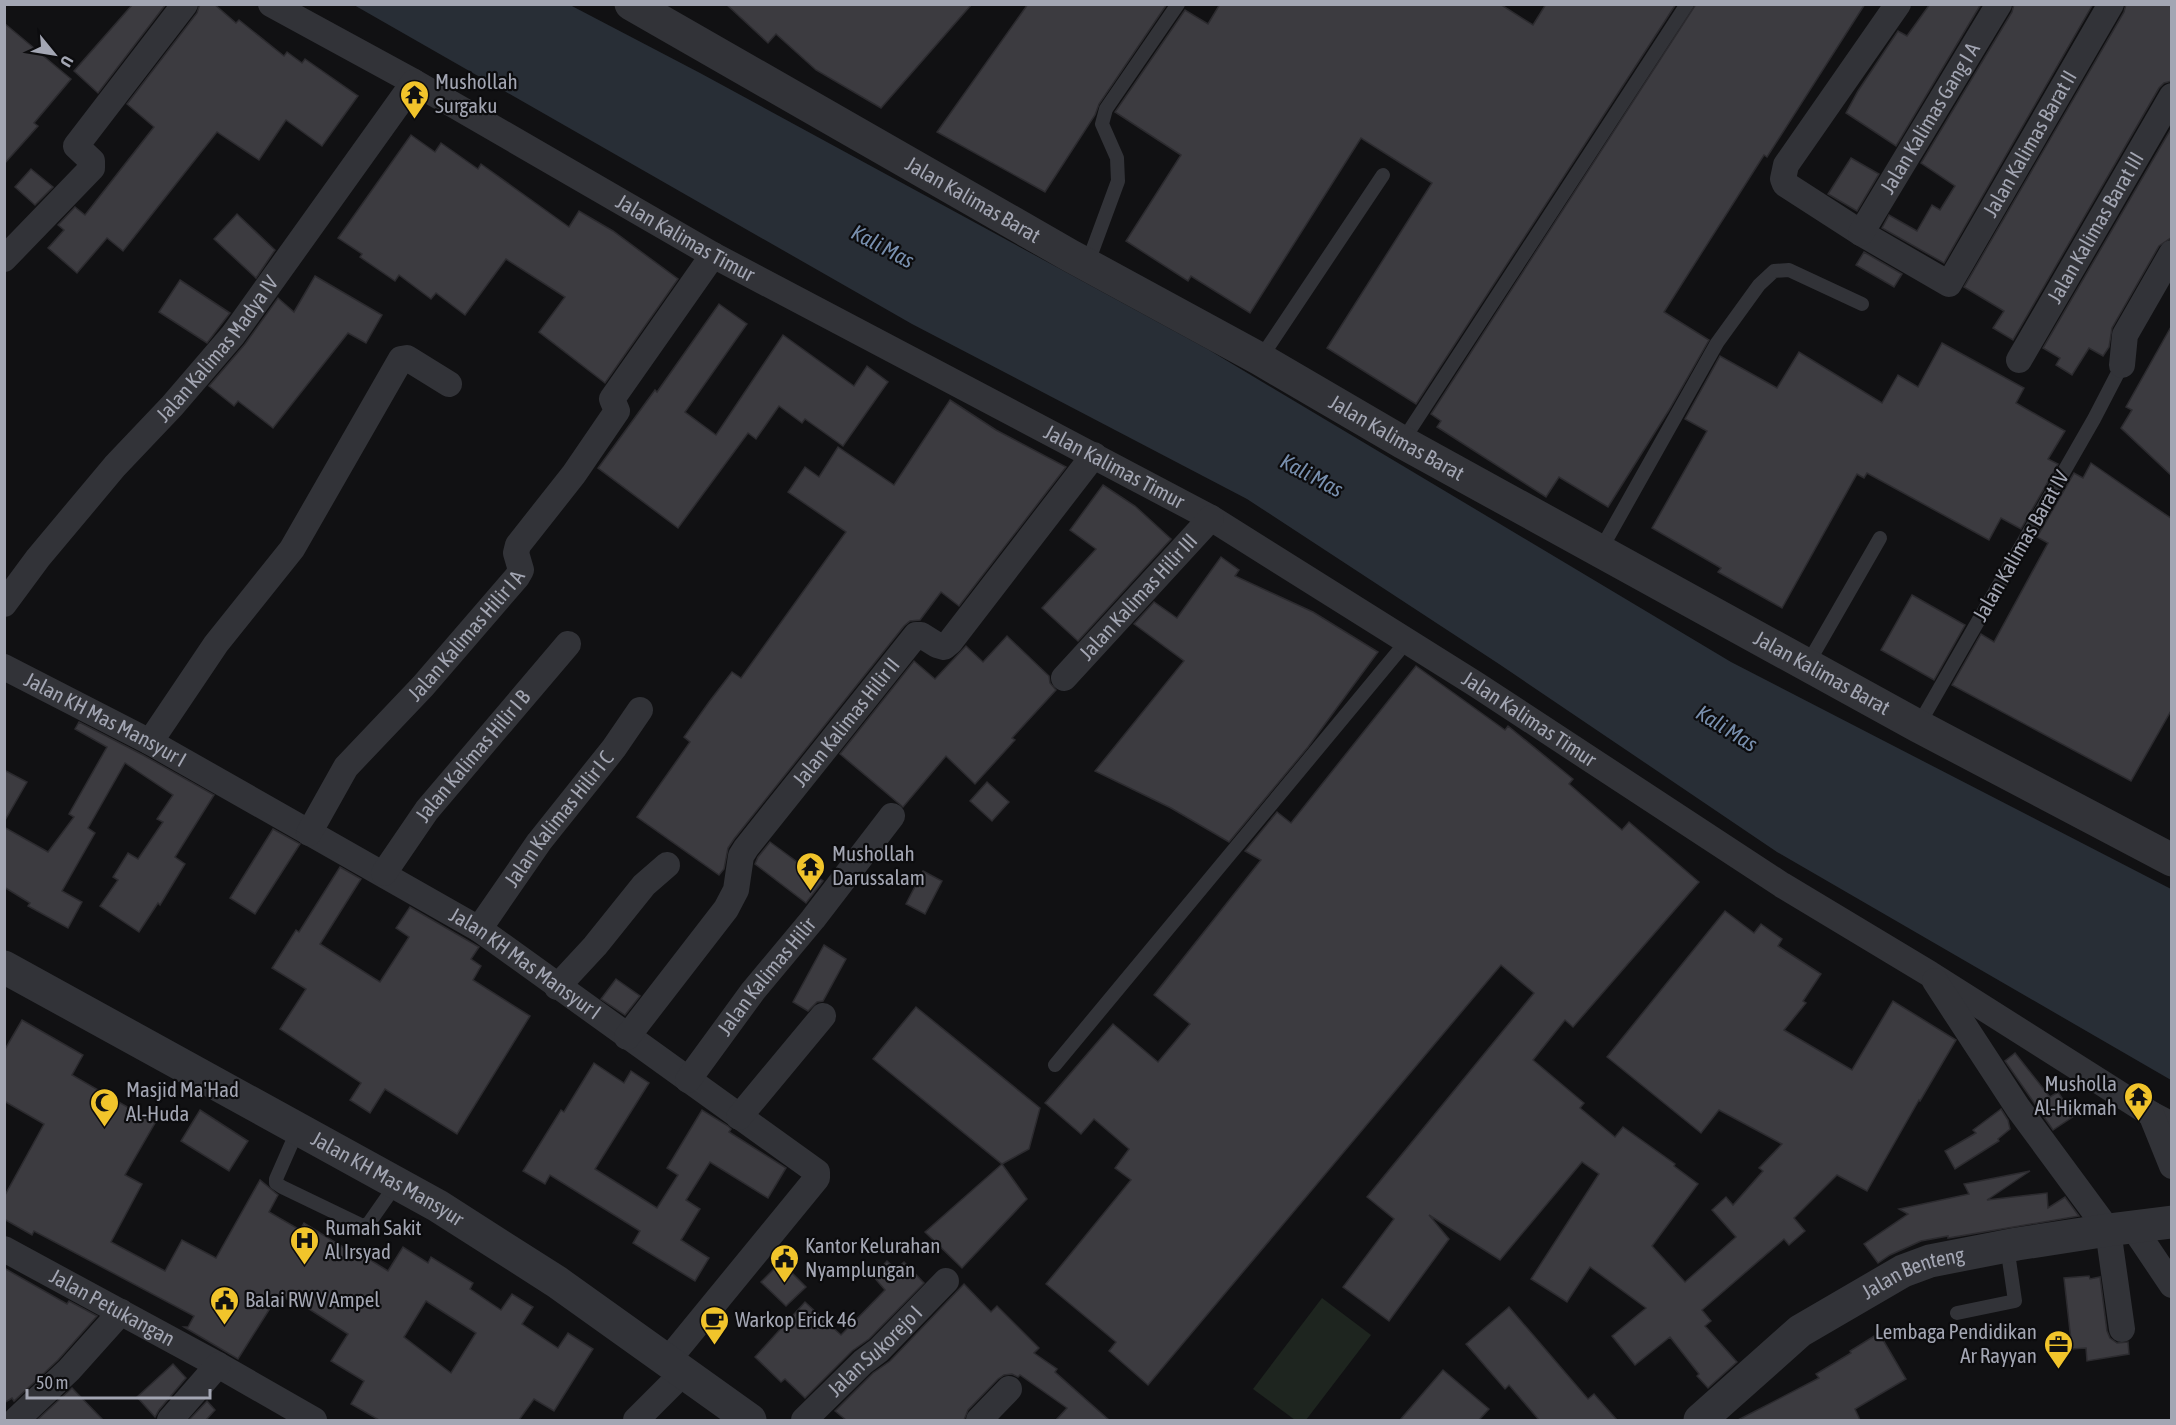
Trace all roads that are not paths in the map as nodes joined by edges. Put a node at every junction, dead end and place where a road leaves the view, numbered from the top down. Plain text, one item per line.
1 (185, 4) edge
2 (271, 4) edge
3 (631, 4) edge
4 (1178, 4) edge
5 (1687, 4) edge
6 (1898, 4) edge
7 (1999, 4) edge
8 (2111, 4) edge
9 (414, 82) junction
10 (2172, 96) edge
11 (1383, 175) dead end
12 (1861, 233) junction
13 (2172, 253) edge
14 (713, 255) junction
15 (4, 259) edge
16 (1087, 265) junction
17 (1862, 304) dead end
18 (1260, 359) junction
19 (2019, 360) dead end
20 (2122, 364) joint
21 (449, 384) dead end
22 (1402, 442) junction
23 (1094, 455) junction
24 (1211, 518) junction
25 (1880, 538) dead end
26 (1600, 552) junction
27 (4, 604) edge
28 (1407, 641) junction
29 (568, 644) dead end
30 (1807, 666) junction
31 (4, 667) edge
32 (1064, 678) dead end
33 (640, 710) dead end
34 (1918, 726) junction
35 (150, 742) junction
36 (892, 816) dead end
37 (309, 833) junction
38 (2172, 860) edge
39 (667, 865) dead end
40 (384, 873) junction
41 (479, 928) junction
42 (4, 967) edge
43 (1929, 974) junction
44 (557, 987) junction
45 (823, 1016) dead end
46 (627, 1036) junction
47 (1055, 1065) dead end
48 (688, 1080) junction
49 (739, 1117) junction
50 (2161, 1119) edge
51 (298, 1128) junction
52 (2172, 1166) edge
53 (397, 1183) junction
54 (2172, 1222) edge
55 (2121, 1228) junction
56 (2007, 1246) junction
57 (4, 1249) edge
58 (946, 1281) dead end
59 (2172, 1286) edge
60 (121, 1312) junction
61 (1957, 1312) dead end
62 (2122, 1329) dead end
63 (218, 1365) junction
64 (676, 1366) junction
65 (1009, 1389) dead end
66 (16, 1420) edge
67 (170, 1420) edge
68 (314, 1420) edge
69 (636, 1420) edge
70 (750, 1420) edge
71 (804, 1420) edge
72 (979, 1420) edge
73 (1700, 1420) edge

1 - 15 street
2 - 9 street, Jalan Kalimas Timur
3 - 16 street, Jalan Kalimas Barat
4 - 16 lane
5 - 22 lane
6 - 12 street
7 - 12 street, Jalan Kalimas Gang I A
8 - 12 street, Jalan Kalimas Barat II
9 - 14 street, Jalan Kalimas Timur
9 - 27 street, Jalan Kalimas Madya IV
10 - 19 street, Jalan Kalimas Barat III
11 - 18 lane
13 - 20 street
14 - 23 street, Jalan Kalimas Timur
14 - 37 street, Jalan Kalimas Hilir I A
16 - 18 street, Jalan Kalimas Barat
17 - 26 lane
18 - 22 street, Jalan Kalimas Barat
20 - 34 lane, Jalan Kalimas Barat IV
21 - 35 street
22 - 26 street, Jalan Kalimas Barat
23 - 24 street, Jalan Kalimas Timur
23 - 46 street, Jalan Kalimas Hilir II
24 - 28 street, Jalan Kalimas Timur
24 - 32 street, Jalan Kalimas Hilir III
25 - 30 lane
26 - 30 street, Jalan Kalimas Barat
28 - 43 street, Jalan Kalimas Timur
28 - 47 lane
29 - 40 street, Jalan Kalimas Hilir I B
30 - 34 street, Jalan Kalimas Barat
31 - 35 street, Jalan KH Mas Mansyur I
33 - 41 street, Jalan Kalimas Hilir I C
34 - 38 street, Jalan Kalimas Barat
35 - 37 street, Jalan KH Mas Mansyur I
36 - 48 street, Jalan Kalimas Hilir
37 - 40 street, Jalan KH Mas Mansyur I
39 - 44 street
40 - 41 street, Jalan KH Mas Mansyur I
41 - 44 street, Jalan KH Mas Mansyur I
42 - 51 street, Jalan KH Mas Mansyur
43 - 50 street, Jalan Kalimas Timur
43 - 55 street, Jalan Kalimas Timur
44 - 46 street, Jalan KH Mas Mansyur I
45 - 49 street
46 - 48 street, Jalan KH Mas Mansyur I
48 - 49 street, Jalan KH Mas Mansyur I
49 - 64 street, Jalan KH Mas Mansyur I
50 - 52 street, Jalan Kalimas Timur
51 - 53 street, Jalan KH Mas Mansyur
51 - 53 lane
53 - 64 street, Jalan KH Mas Mansyur
54 - 55 street, Jalan Benteng
55 - 56 street, Jalan Benteng
55 - 59 street, Jalan Kalimas Timur
55 - 62 street
56 - 61 lane
56 - 73 street, Jalan Benteng
57 - 60 street, Jalan Petukangan
58 - 71 street, Jalan Sukorejo I
60 - 63 street, Jalan Petukangan
60 - 66 street
63 - 67 street
63 - 68 street, Jalan Petukangan
64 - 69 street
64 - 70 street, Jalan KH Mas Mansyur
65 - 72 street

